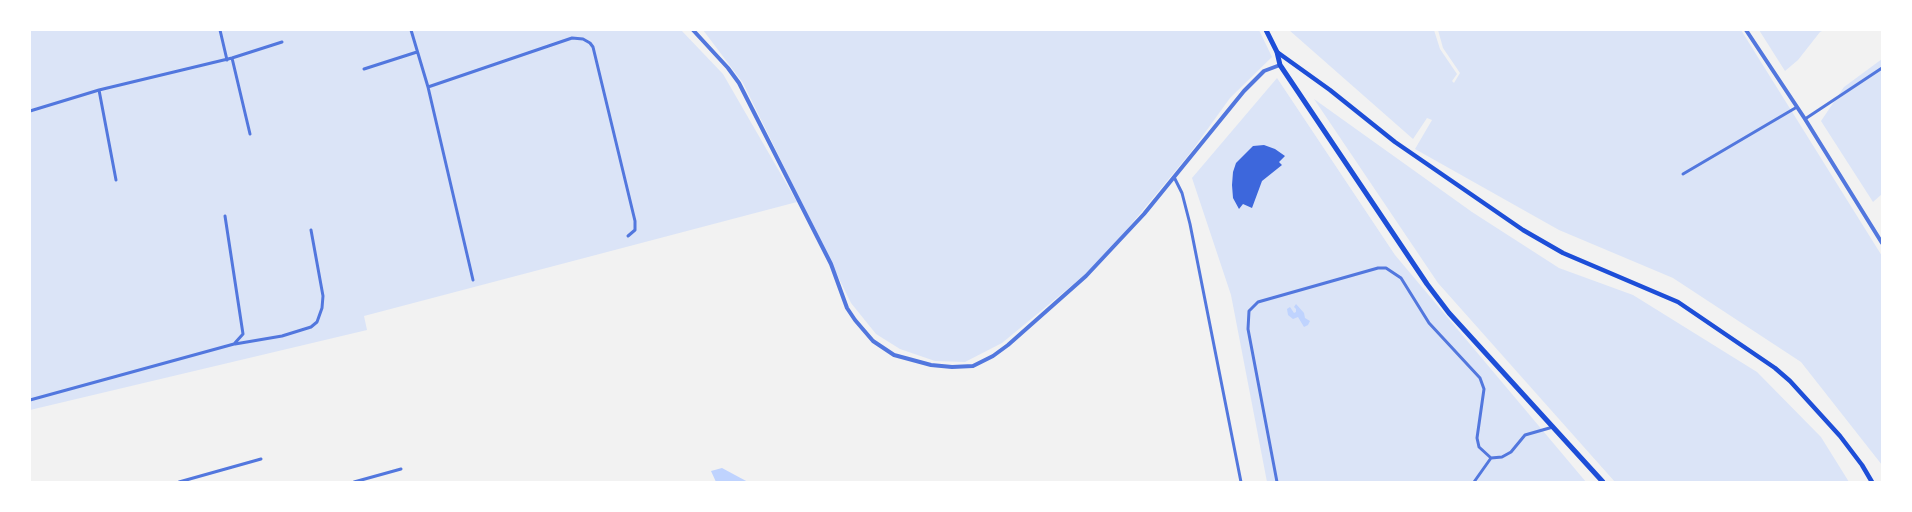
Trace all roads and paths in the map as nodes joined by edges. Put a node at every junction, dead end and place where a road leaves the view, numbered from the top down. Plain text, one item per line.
1 (220, 30) edge
2 (411, 30) edge
3 (695, 30) edge
4 (1266, 30) edge
5 (1746, 30) edge
6 (282, 42) dead end
7 (417, 52) junction
8 (1277, 52) junction
9 (232, 58) junction
10 (227, 60) junction
11 (1280, 65) junction
12 (1882, 68) edge
13 (364, 70) dead end
14 (428, 87) junction
15 (99, 90) junction
16 (1797, 107) junction
17 (30, 112) edge
18 (1805, 119) junction
19 (250, 134) dead end
20 (1683, 174) dead end
21 (1174, 177) junction
22 (116, 180) dead end
23 (226, 216) dead end
24 (311, 230) dead end
25 (628, 236) dead end
26 (1882, 244) edge
27 (473, 280) dead end
28 (234, 344) junction
29 (30, 400) edge
30 (1553, 427) junction
31 (1491, 458) junction
32 (261, 459) dead end
33 (401, 469) dead end
34 (179, 482) edge
35 (354, 482) edge
36 (1241, 482) edge
37 (1277, 482) edge
38 (1474, 482) edge
39 (1603, 482) edge
40 (1872, 482) edge

1 - 10 street
2 - 7 street
3 - 21 street
4 - 8 main road
5 - 16 street
6 - 9 street
7 - 13 street
7 - 14 street
8 - 11 main road
8 - 40 main road
9 - 10 street
9 - 19 street
10 - 15 street
11 - 21 street
11 - 30 main road
12 - 18 street
14 - 25 street
14 - 27 street
15 - 17 street
15 - 22 street
16 - 18 street
16 - 20 street
18 - 26 street
21 - 36 street
23 - 28 street
24 - 28 street
28 - 29 street
30 - 31 street
30 - 39 main road
31 - 37 street
31 - 38 street
32 - 34 street
33 - 35 street

